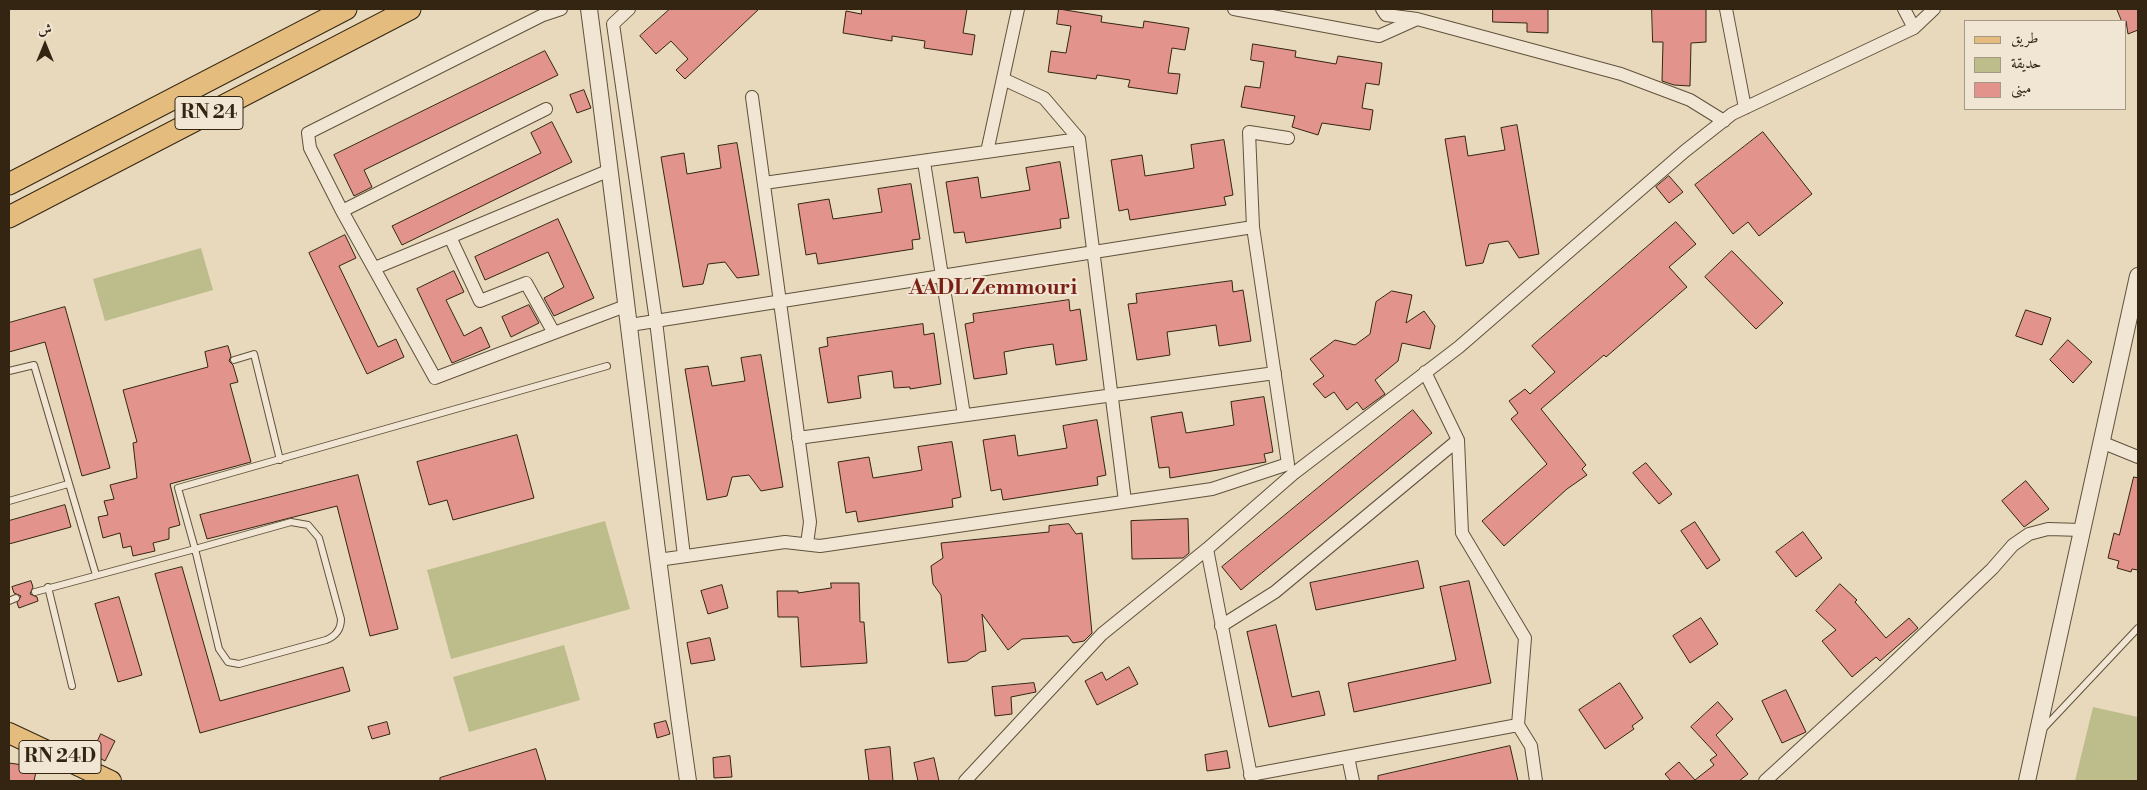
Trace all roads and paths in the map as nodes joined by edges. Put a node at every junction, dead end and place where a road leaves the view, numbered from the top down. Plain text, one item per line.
1 (346, 9) edge
2 (410, 9) edge
3 (561, 9) edge
4 (589, 9) edge
5 (629, 9) edge
6 (1018, 9) edge
7 (1234, 9) edge
8 (1726, 9) edge
9 (1904, 9) edge
10 (1934, 9) edge
11 (1384, 12) edge
12 (1417, 19) junction
13 (1914, 28) junction
14 (1379, 36) junction
15 (1003, 79) junction
16 (752, 97) dead end
17 (1745, 108) junction
18 (546, 109) dead end
19 (1724, 121) junction
20 (1288, 138) dead end
21 (1079, 139) junction
22 (987, 152) junction
23 (924, 162) junction
24 (610, 170) junction
25 (764, 183) junction
26 (9, 184) edge
27 (342, 211) junction
28 (9, 217) edge
29 (1254, 227) junction
30 (450, 237) junction
31 (1093, 252) junction
32 (375, 268) junction
33 (942, 276) junction
34 (2138, 276) edge
35 (780, 302) junction
36 (628, 305) junction
37 (656, 321) junction
38 (630, 325) junction
39 (554, 333) junction
40 (234, 360) dead end
41 (607, 366) dead end
42 (9, 371) edge
43 (1425, 372) junction
44 (1275, 373) junction
45 (1111, 395) junction
46 (964, 415) junction
47 (798, 438) junction
48 (1458, 440) junction
49 (2102, 442) junction
50 (2138, 457) edge
51 (280, 460) junction
52 (1291, 469) junction
53 (68, 484) junction
54 (9, 501) edge
55 (1125, 501) junction
56 (2082, 530) junction
57 (807, 544) junction
58 (195, 548) junction
59 (1207, 549) junction
60 (684, 556) junction
61 (658, 560) junction
62 (96, 575) junction
63 (48, 587) junction
64 (35, 592) dead end
65 (16, 598) dead end
66 (9, 601) edge
67 (1222, 626) junction
68 (2138, 628) edge
69 (72, 686) dead end
70 (1518, 725) junction
71 (9, 733) edge
72 (2036, 737) junction
73 (1348, 757) junction
74 (1251, 778) edge
75 (112, 781) edge
76 (688, 781) edge
77 (965, 781) edge
78 (1353, 781) edge
79 (1536, 781) edge
80 (1765, 781) edge
81 (2027, 781) edge

1 - 26 highway, RN 24
2 - 28 highway, RN 24
3 - 27 street
4 - 24 street
5 - 37 street
6 - 15 street
7 - 14 street
8 - 17 street
9 - 13 street
10 - 13 street
11 - 12 street
11 - 14 street
12 - 14 street
12 - 19 street
13 - 17 street
15 - 21 street
15 - 22 street
16 - 25 street
17 - 19 street
18 - 27 street
19 - 43 street
20 - 29 street
21 - 22 street
21 - 31 street
22 - 23 street
23 - 25 street
23 - 33 street
24 - 30 street
24 - 36 street
25 - 35 street
27 - 32 street
29 - 31 street
29 - 44 street
30 - 32 street
30 - 39 street
31 - 33 street
31 - 45 street
32 - 39 street
33 - 35 street
33 - 46 street
34 - 49 street
35 - 37 street
35 - 47 street
36 - 38 street
36 - 39 street
37 - 38 street
37 - 60 street
38 - 61 street
40 - 51 lane
41 - 51 lane
42 - 53 lane
43 - 48 street
43 - 52 street
44 - 45 street
44 - 52 street
45 - 46 street
45 - 55 street
46 - 47 street
47 - 57 street
48 - 67 street
48 - 70 street
49 - 50 street
49 - 56 street
51 - 58 lane
52 - 55 street
52 - 59 street
53 - 54 lane
53 - 62 lane
55 - 57 street
56 - 72 street
56 - 80 street
57 - 60 street
58 - 58 lane
58 - 62 lane
59 - 67 street
59 - 77 street
60 - 61 street
61 - 76 street
62 - 63 lane
63 - 64 lane
63 - 69 lane
65 - 66 lane
67 - 74 street
68 - 72 lane
70 - 73 street
70 - 79 street
71 - 75 main road, RN 24D
72 - 81 street
73 - 74 street
73 - 78 street

